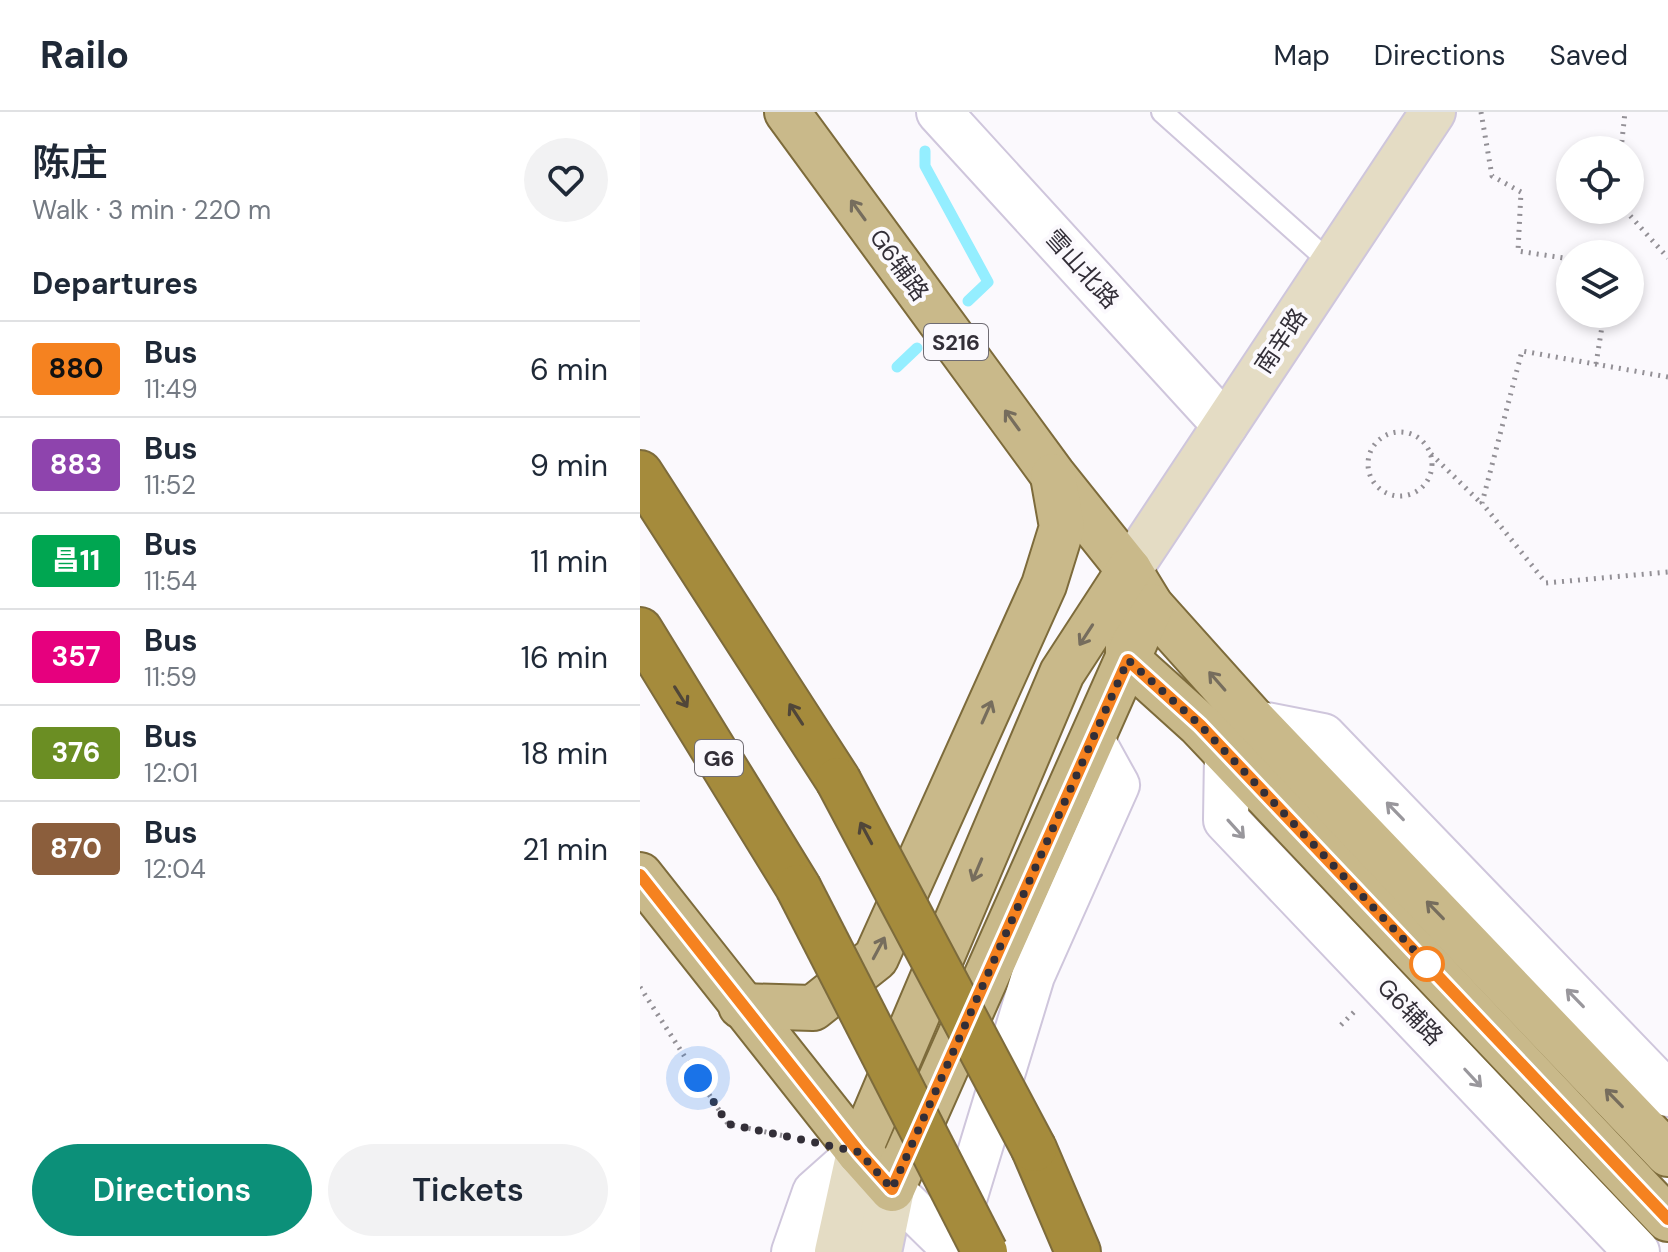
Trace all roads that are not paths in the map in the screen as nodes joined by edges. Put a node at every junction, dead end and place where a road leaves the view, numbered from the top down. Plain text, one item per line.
1 (787, 112) edge
2 (939, 112) edge
3 (1162, 112) edge
4 (1433, 112) edge
5 (1332, 264) junction
6 (1225, 425) junction
7 (640, 473) edge
8 (1053, 475) junction
9 (1129, 570) junction
10 (1151, 606) junction
11 (640, 630) edge
12 (1128, 660) junction
13 (1256, 723) junction
14 (1092, 738) junction
15 (1227, 755) junction
16 (640, 875) edge
17 (741, 1006) junction
18 (1668, 1094) edge
19 (859, 1152) junction
20 (1668, 1154) edge
21 (892, 1189) junction
22 (1668, 1219) edge
23 (961, 1250) edge
24 (793, 1252) edge
25 (837, 1252) edge
26 (879, 1252) edge
27 (1078, 1252) edge
28 (1637, 1252) edge

8 -> 1 main road, G6辅路 / S216
2 - 6 street, 雪山北路
3 - 5 lane
4 - 5 main road, 南辛路
5 - 6 main road, 南辛路
6 - 9 main road, 南辛路
27 -> 7 highway, bridge
8 - 9 main road, G6辅路 / S216
17 -> 8 main road
9 - 10 main road, G6辅路 / S216
9 - 12 main road
9 -> 19 main road
10 - 12 main road
13 -> 10 main road, G6辅路 / S216
11 -> 23 highway, G6, bridge
12 - 14 main road
12 - 15 main road, G6辅路
18 -> 13 street
20 -> 13 main road, G6辅路 / S216
14 - 21 main road
14 - 23 street
15 - 22 main road, G6辅路
15 -> 28 street, G6辅路
16 - 17 main road
17 - 19 main road
19 - 21 main road
19 - 24 street
19 - 25 main road
21 - 23 street
21 - 26 main road

